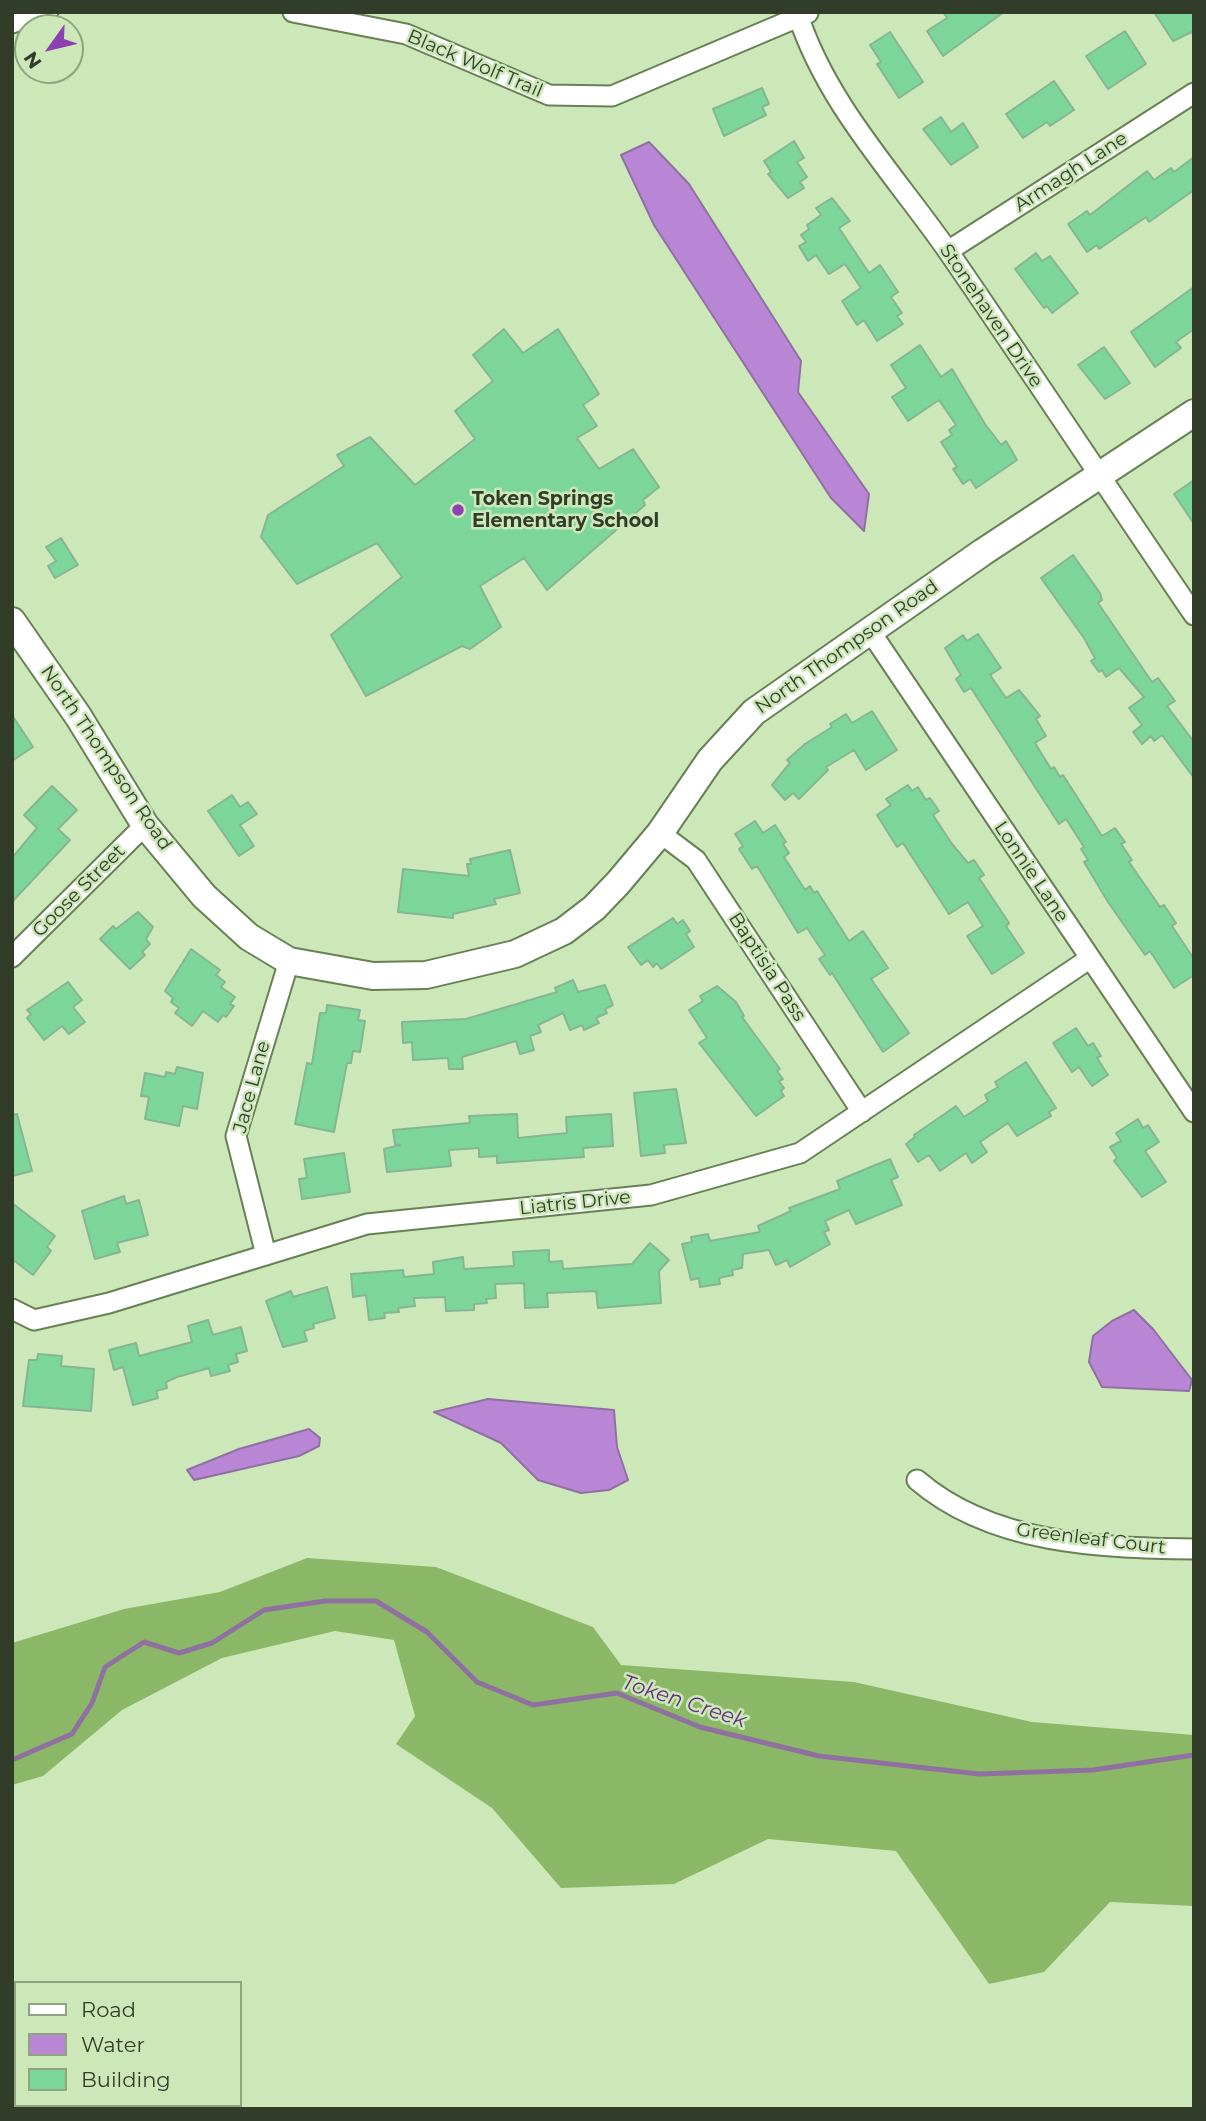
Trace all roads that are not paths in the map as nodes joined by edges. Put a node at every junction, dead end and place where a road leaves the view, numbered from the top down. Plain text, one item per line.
1 (48, 12) edge
2 (293, 12) edge
3 (802, 14) edge
4 (12, 23) edge
5 (1194, 93) edge
6 (948, 251) junction
7 (1194, 413) edge
8 (1099, 476) junction
9 (1194, 615) edge
10 (12, 621) edge
11 (870, 631) junction
12 (145, 825) junction
13 (660, 833) junction
14 (12, 957) edge
15 (1089, 959) junction
16 (289, 961) junction
17 (862, 1112) junction
18 (1194, 1112) edge
19 (266, 1255) junction
20 (12, 1309) edge
21 (916, 1480) dead end
22 (1194, 1549) edge

1 - 4 street
2 - 3 street, Black Wolf Trail
3 - 6 street, Stonehaven Drive
5 - 6 street, Armagh Lane
6 - 8 street, Stonehaven Drive
7 - 8 street, North Thompson Road
8 - 9 street, Stonehaven Drive
8 - 11 street, North Thompson Road
10 - 12 street, North Thompson Road
11 - 13 street, North Thompson Road
11 - 15 street, Lonnie Lane
12 - 14 street, Goose Street
12 - 16 street, North Thompson Road
13 - 16 street, North Thompson Road
13 - 17 street, Baptisia Pass
15 - 17 street, Liatris Drive
15 - 18 street, Lonnie Lane
16 - 19 street, Jace Lane
17 - 19 street, Liatris Drive
19 - 20 street, Liatris Drive
21 - 22 street, Greenleaf Court

